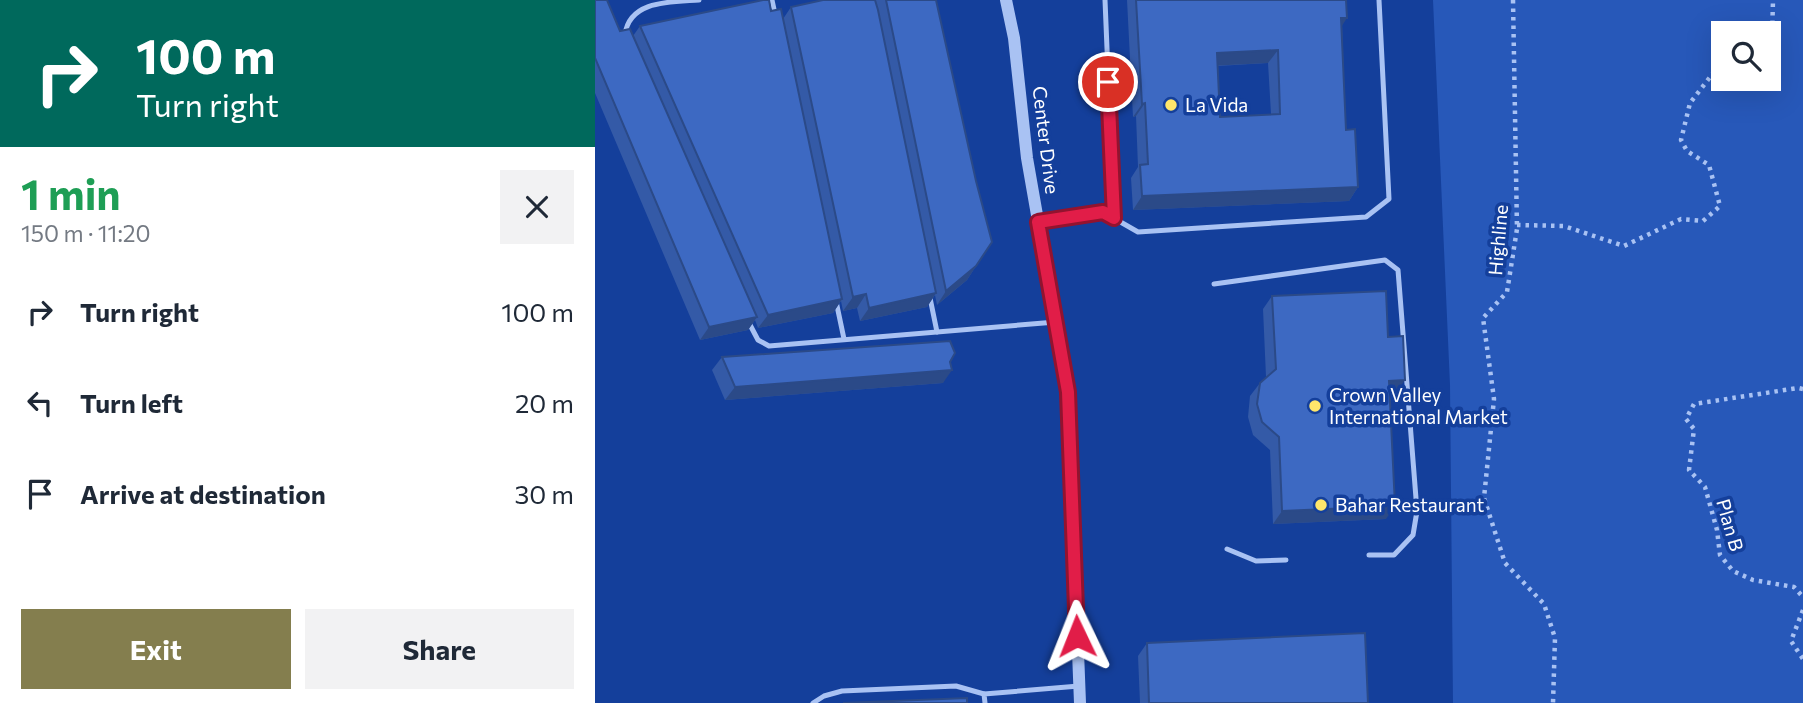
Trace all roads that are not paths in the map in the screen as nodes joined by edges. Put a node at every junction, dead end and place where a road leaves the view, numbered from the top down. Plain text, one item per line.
1 (699, 0) edge
2 (772, 0) edge
3 (1006, 0) edge
4 (1105, 0) edge
5 (1379, 0) edge
6 (778, 27) edge
7 (625, 39) edge
8 (1114, 218) junction
9 (1038, 222) junction
10 (1215, 284) dead end
11 (929, 291) edge
12 (836, 299) edge
13 (747, 318) edge
14 (1056, 322) junction
15 (937, 331) junction
16 (844, 339) junction
17 (1227, 549) dead end
18 (1370, 555) dead end
19 (1286, 560) dead end
20 (1079, 686) junction
21 (984, 694) junction
22 (813, 703) edge
23 (985, 703) edge
24 (1080, 703) edge

1 - 7 lane
2 - 6 lane
3 - 9 street, Center Drive
4 - 8 lane
5 - 8 lane
8 - 9 lane
9 - 14 street, Center Drive
10 - 18 lane
11 - 15 lane
12 - 16 lane
13 - 16 lane
14 - 15 lane
14 - 20 street, Center Drive
15 - 16 lane
17 - 19 lane
20 - 21 lane
20 - 24 street, Center Drive
21 - 22 lane
21 - 23 lane

